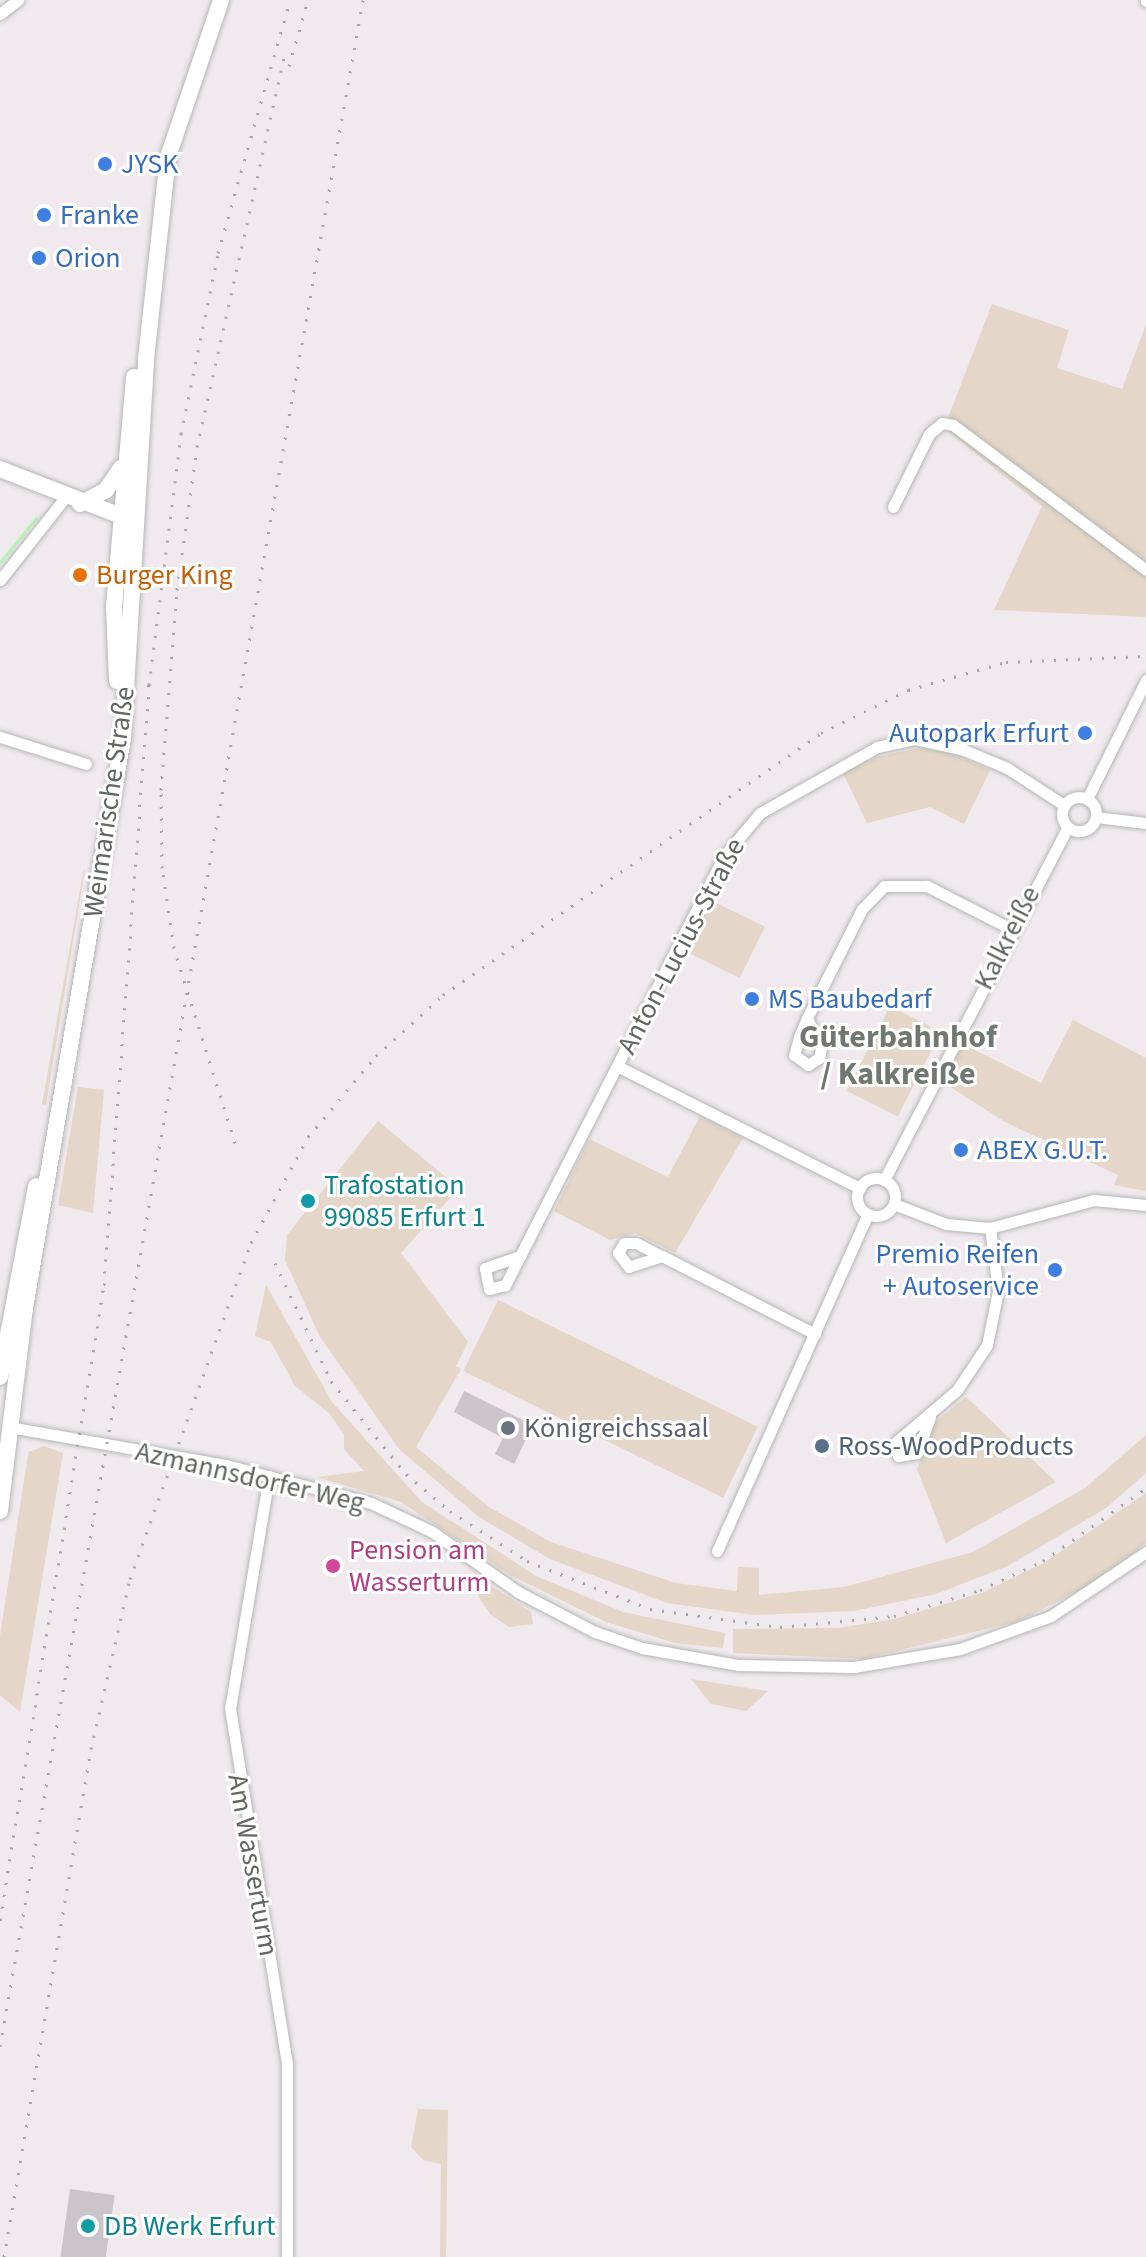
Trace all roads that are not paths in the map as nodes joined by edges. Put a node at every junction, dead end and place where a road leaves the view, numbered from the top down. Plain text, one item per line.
1 (18, 0) edge
2 (210, 0) edge
3 (221, 0) edge
4 (0, 14) edge
5 (124, 463) junction
6 (0, 469) edge
7 (72, 502) junction
8 (893, 507) dead end
9 (127, 518) junction
10 (1146, 570) edge
11 (0, 580) edge
12 (1146, 680) edge
13 (0, 737) edge
14 (86, 764) dead end
15 (1087, 799) junction
16 (1064, 805) junction
17 (1096, 817) junction
18 (1146, 823) edge
19 (1067, 828) junction
20 (1011, 929) junction
21 (807, 1018) dead end
22 (617, 1066) junction
23 (884, 1180) junction
24 (860, 1188) junction
25 (894, 1204) junction
26 (1146, 1205) edge
27 (868, 1214) junction
28 (990, 1228) junction
29 (520, 1256) dead end
30 (662, 1256) dead end
31 (815, 1334) junction
32 (0, 1377) edge
33 (930, 1417) dead end
34 (5, 1426) edge
35 (269, 1476) junction
36 (0, 1511) edge
37 (717, 1551) dead end
38 (1146, 1552) edge
39 (287, 2257) edge

1 - 4 street
2 - 5 main road, Weimarische Straße
3 - 9 main road, Weimarische Straße
5 - 7 main road
5 - 9 main road, Weimarische Straße
6 - 7 main road
7 - 9 main road
7 - 11 street
8 - 10 street
9 - 32 main road, Weimarische Straße
9 - 34 main road, Weimarische Straße
12 - 15 street
13 - 14 street
15 - 16 street
15 - 17 street
16 - 19 street
16 - 22 street, Anton-Lucius-Straße
17 - 18 street
17 - 19 street
19 - 20 street, Kalkreiße
20 - 21 street
20 - 23 street, Kalkreiße
22 - 24 street
22 - 29 street, Anton-Lucius-Straße
23 - 24 street
23 - 25 street
24 - 27 street
25 - 27 street
25 - 28 street
26 - 28 street
27 - 31 street
28 - 33 street
30 - 31 street
31 - 37 street
34 - 35 street, Azmannsdorfer Weg
34 - 36 main road, Weimarische Straße
35 - 38 street, Azmannsdorfer Weg
35 - 39 street, Am Wasserturm

